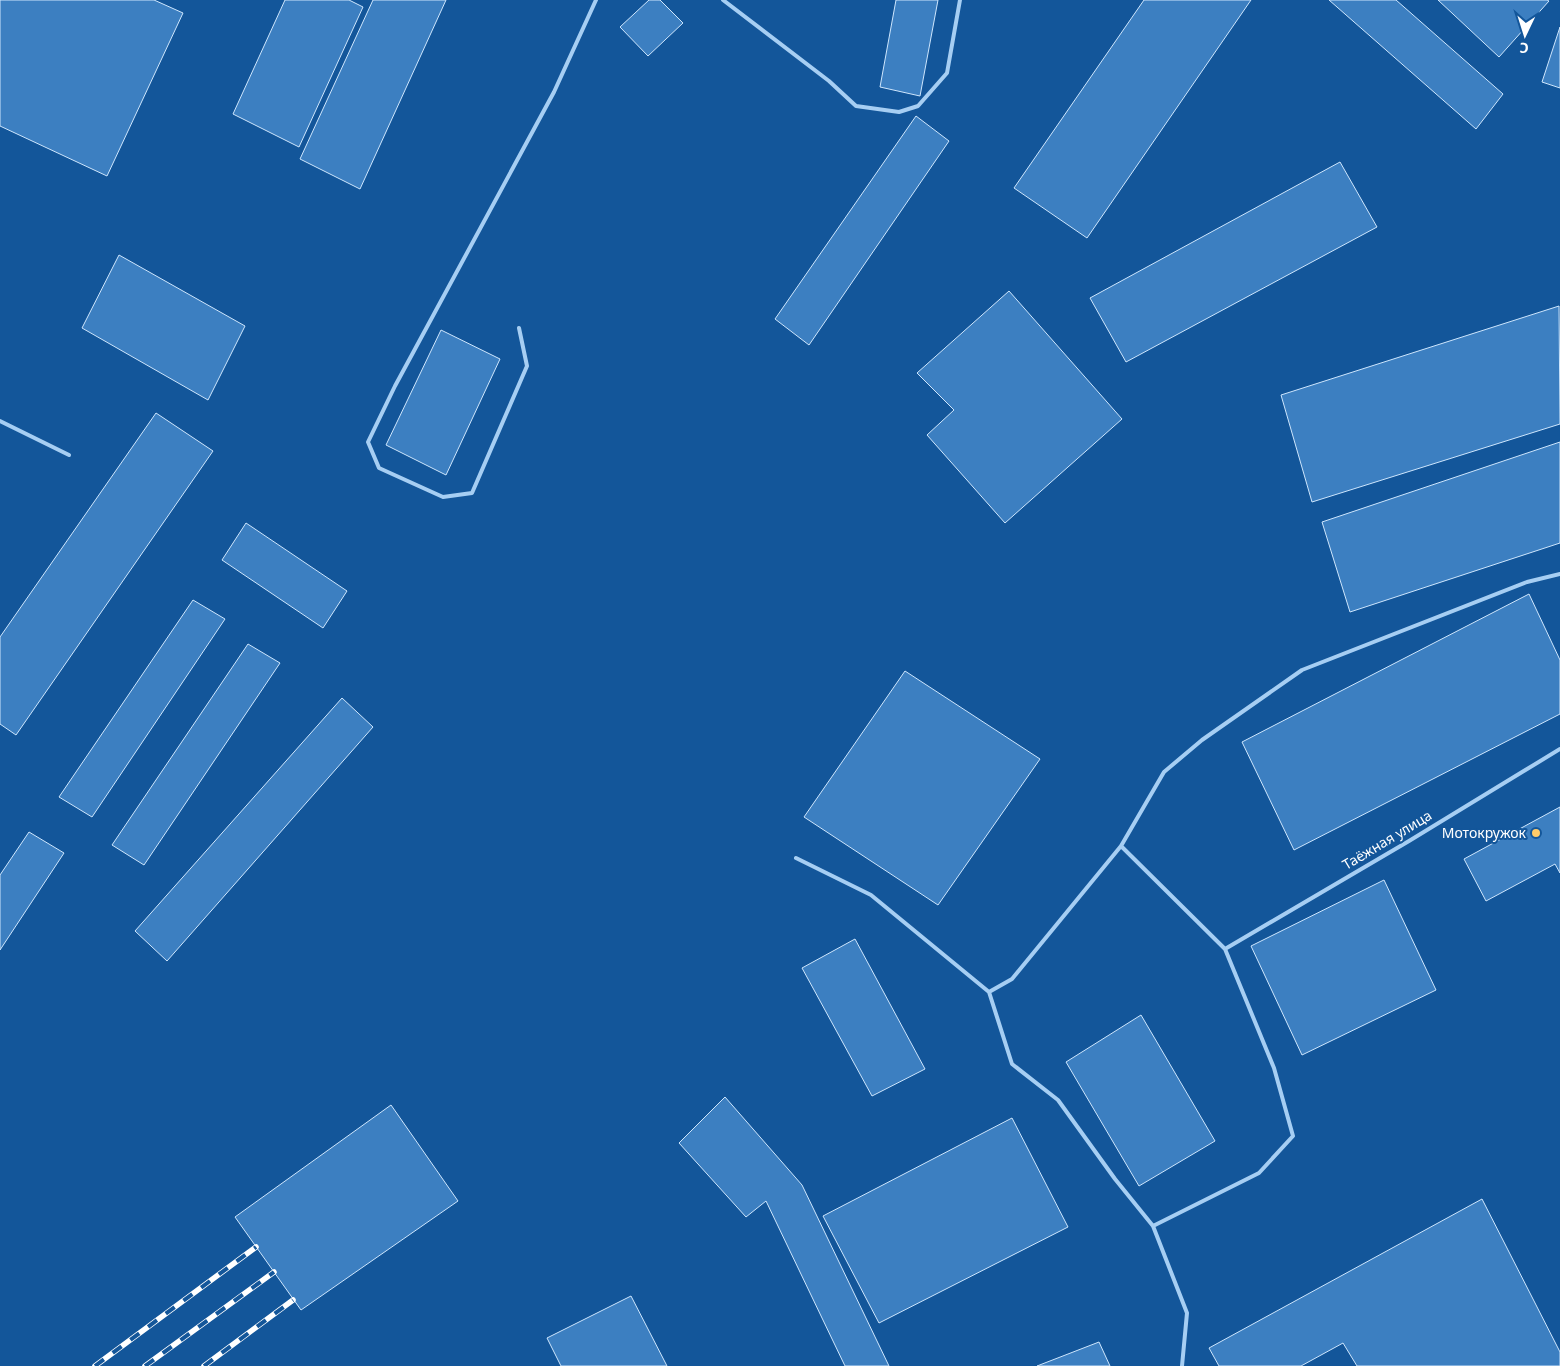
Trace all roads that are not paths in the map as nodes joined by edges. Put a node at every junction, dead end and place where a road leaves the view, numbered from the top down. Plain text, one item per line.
1 (596, 0) edge
2 (722, 0) edge
3 (960, 0) edge
4 (519, 328) dead end
5 (0, 421) edge
6 (69, 455) dead end
7 (1560, 574) edge
8 (1560, 749) edge
9 (1121, 846) junction
10 (796, 858) dead end
11 (1225, 949) junction
12 (989, 992) junction
13 (1153, 1226) junction
14 (1182, 1366) edge

1 - 4 lane
2 - 3 lane
5 - 6 lane
7 - 9 lane
8 - 11 lane, Таёжная улица
9 - 11 lane
9 - 12 lane
10 - 12 lane
11 - 13 lane
12 - 13 lane
13 - 14 lane

